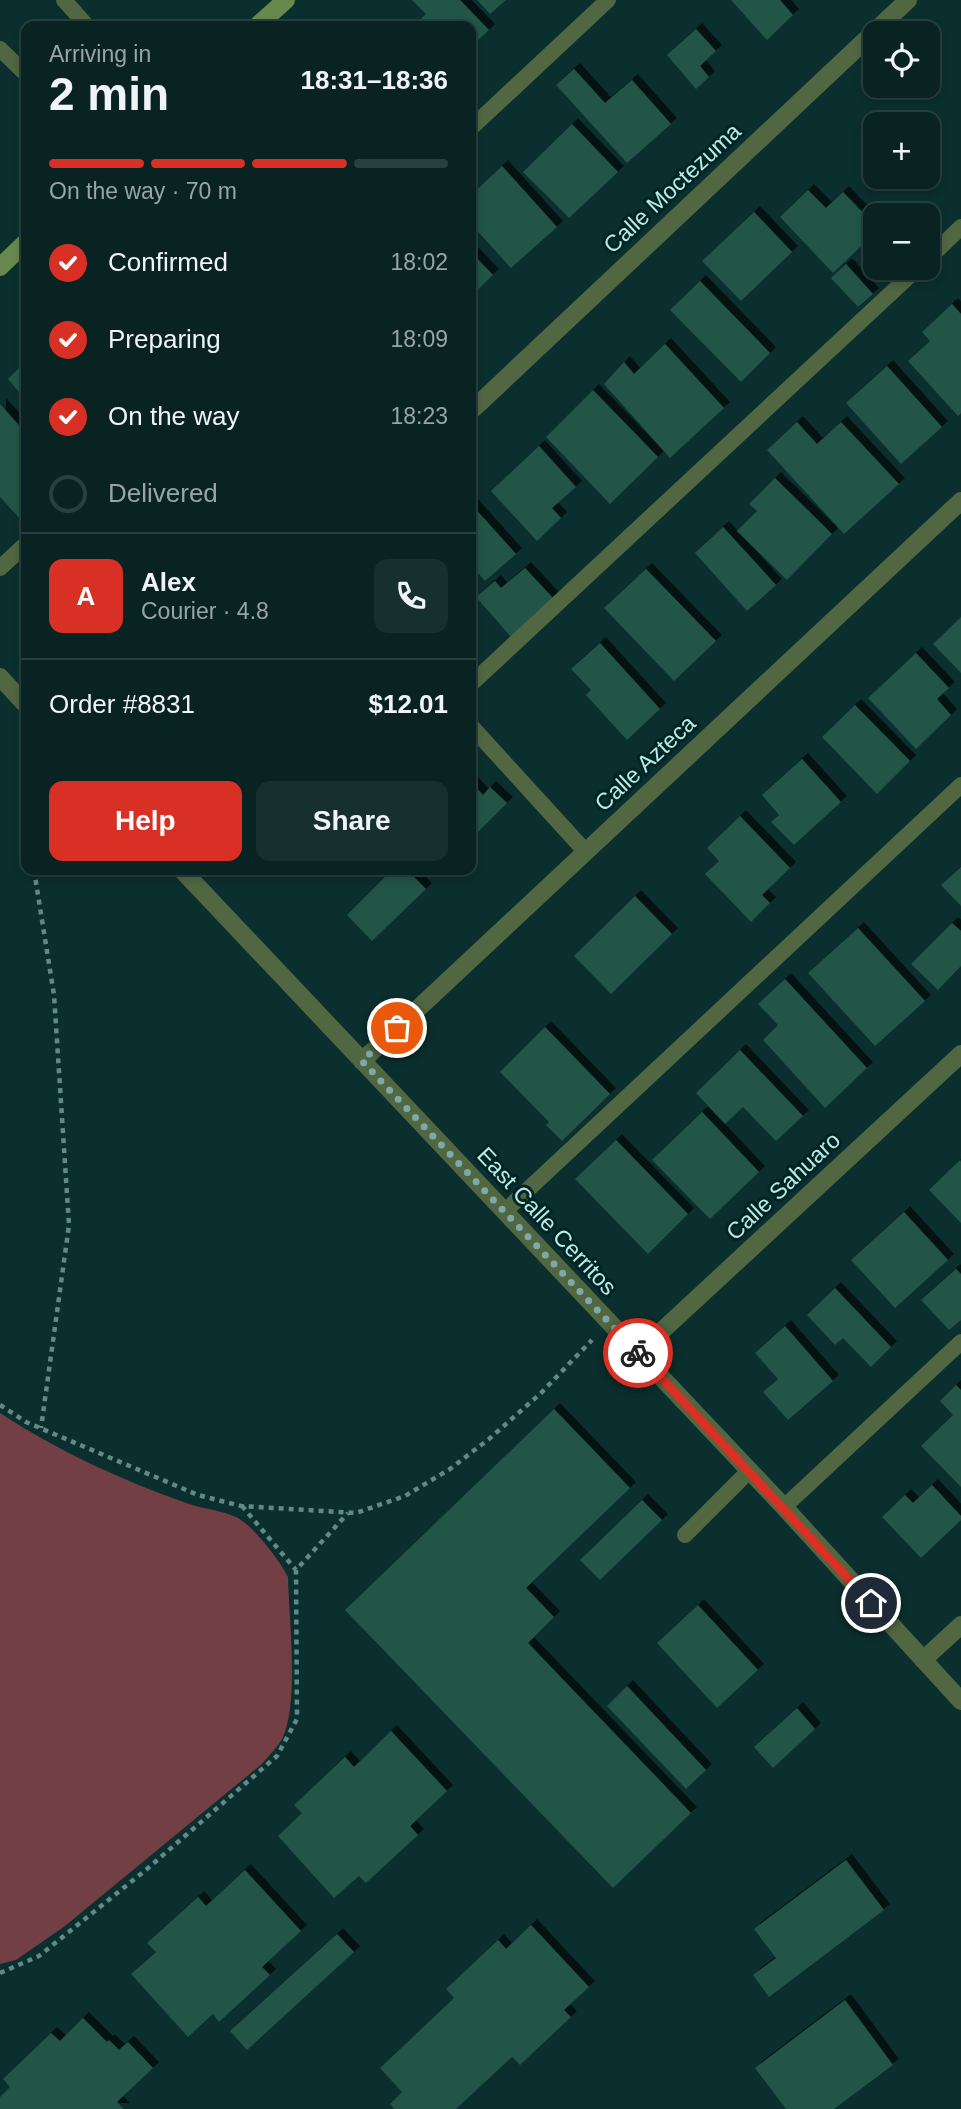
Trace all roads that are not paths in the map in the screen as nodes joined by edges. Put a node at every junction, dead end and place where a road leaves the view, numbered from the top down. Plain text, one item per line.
1 (64, 0) edge
2 (286, 0) edge
3 (608, 0) edge
4 (908, 0) edge
5 (83, 21) edge
6 (263, 21) edge
7 (0, 49) edge
8 (21, 69) edge
9 (476, 123) edge
10 (961, 228) edge
11 (21, 247) edge
12 (940, 248) edge
13 (0, 267) edge
14 (905, 280) edge
15 (476, 406) edge
16 (961, 501) edge
17 (21, 549) edge
18 (0, 569) edge
19 (0, 677) edge
20 (476, 679) edge
21 (21, 700) edge
22 (476, 731) edge
23 (961, 785) edge
24 (586, 852) junction
25 (187, 875) edge
26 (961, 1054) edge
27 (362, 1061) junction
28 (504, 1212) junction
29 (961, 1342) edge
30 (638, 1353) junction
31 (749, 1471) junction
32 (784, 1507) junction
33 (685, 1535) dead end
34 (961, 1625) edge
35 (923, 1660) junction
36 (961, 1700) edge

1 - 5 lane
2 - 6 street
3 - 9 lane
4 - 15 street, Calle Moctezuma
7 - 8 lane
10 - 12 lane
11 - 13 street
14 - 20 lane
16 - 24 street, Calle Azteca
17 - 18 lane
19 - 21 street
22 - 24 lane
23 - 28 lane
24 - 27 street, Calle Azteca
25 - 27 street, East Calle Cerritos
26 - 30 street, Calle Sahuaro
27 - 28 street, East Calle Cerritos
28 - 30 street, East Calle Cerritos
29 - 32 lane
30 - 31 street, East Calle Cerritos
31 - 32 street, East Calle Cerritos
31 - 33 lane
32 - 35 street, East Calle Cerritos
34 - 35 street
35 - 36 street, East Calle Cerritos

